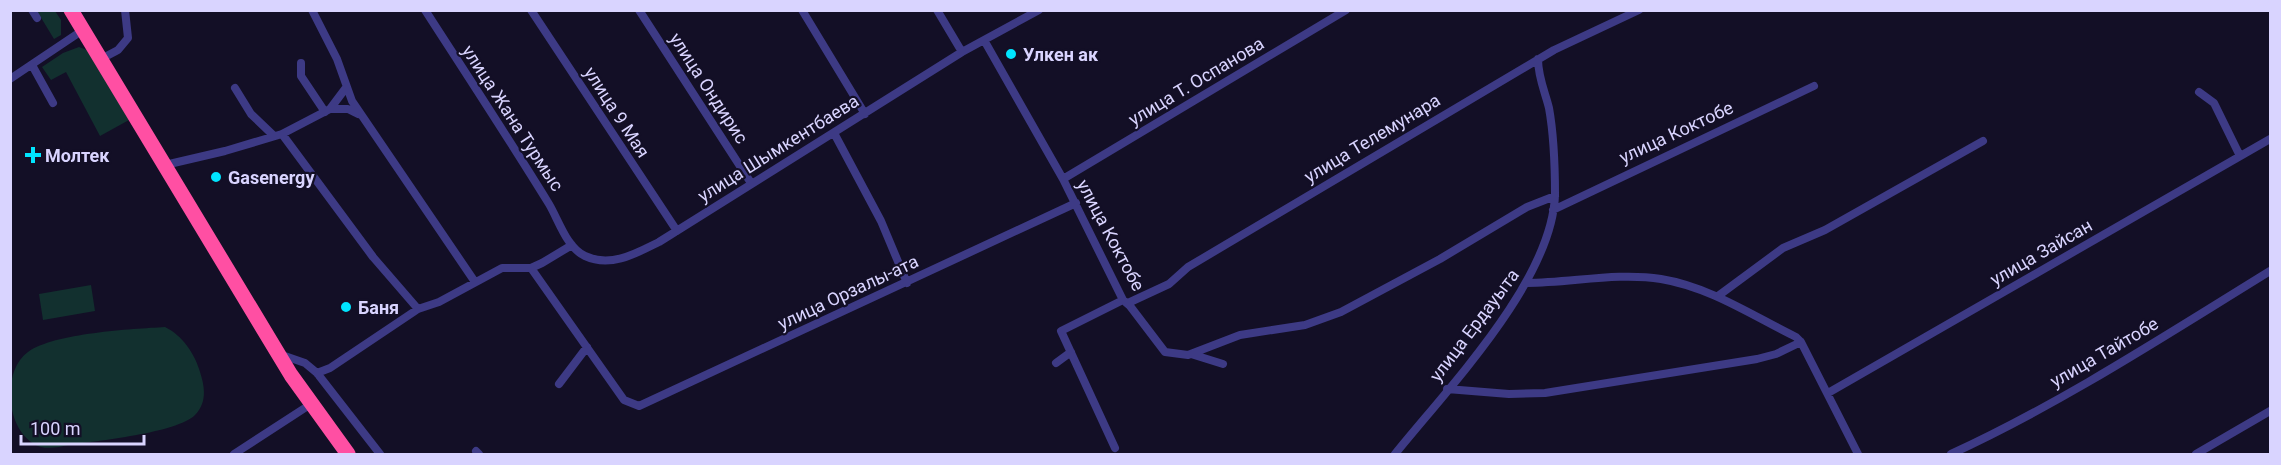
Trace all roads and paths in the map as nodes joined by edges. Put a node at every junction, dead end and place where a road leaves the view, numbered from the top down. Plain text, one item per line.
1 (71, 10) edge
2 (125, 10) edge
3 (312, 10) edge
4 (425, 10) edge
5 (531, 10) edge
6 (639, 10) edge
7 (802, 10) edge
8 (937, 10) edge
9 (1040, 10) edge
10 (1346, 10) edge
11 (1639, 10) edge
12 (83, 30) junction
13 (984, 40) junction
14 (962, 52) junction
15 (101, 59) junction
16 (1538, 60) junction
17 (301, 63) dead end
18 (32, 65) junction
19 (10, 79) edge
20 (1814, 86) dead end
21 (235, 88) dead end
22 (345, 89) junction
23 (2199, 92) dead end
24 (53, 103) dead end
25 (328, 111) junction
26 (865, 114) junction
27 (360, 115) junction
28 (834, 133) junction
29 (278, 135) junction
30 (2271, 139) edge
31 (1983, 141) dead end
32 (2240, 156) junction
33 (165, 165) junction
34 (1063, 179) junction
35 (752, 183) junction
36 (1555, 196) junction
37 (1076, 202) junction
38 (1553, 210) junction
39 (677, 231) junction
40 (572, 244) junction
41 (531, 268) junction
42 (2271, 271) edge
43 (475, 282) junction
44 (907, 283) junction
45 (1527, 283) junction
46 (1718, 296) junction
47 (1125, 301) junction
48 (418, 309) junction
49 (1801, 342) junction
50 (587, 347) junction
51 (1071, 352) junction
52 (277, 353) junction
53 (1191, 354) junction
54 (1056, 363) dead end
55 (1223, 364) dead end
56 (317, 373) junction
57 (559, 384) dead end
58 (1447, 388) junction
59 (1828, 393) junction
60 (311, 404) junction
61 (2271, 411) edge
62 (1115, 448) dead end
63 (234, 454) edge
64 (348, 454) edge
65 (380, 454) edge
66 (1395, 454) edge
67 (1858, 454) edge
68 (1951, 454) edge
69 (2196, 454) edge

1 - 12 highway
2 - 15 street
3 - 22 street
4 - 40 street, улица Жана Турмыс
5 - 39 street, улица 9 Мая
6 - 35 street, улица Ондирис
7 - 26 street
8 - 14 street
9 - 13 street, улица Шымкентбаева
10 - 34 street, улица Т. Оспанова
11 - 16 street, улица Телемунара
12 - 15 highway
12 - 18 street
13 - 14 street, улица Шымкентбаева
13 - 34 street, улица Коктобе
14 - 26 street, улица Шымкентбаева
15 - 33 highway
16 - 36 street, улица Ердауыта
16 - 47 street, улица Телемунара
17 - 25 street
18 - 19 street
18 - 24 street
20 - 38 street, улица Коктобе
21 - 29 street
22 - 25 street
22 - 27 street
23 - 32 street
25 - 27 street
25 - 29 street
26 - 28 street, улица Шымкентбаева
27 - 43 street
28 - 35 street, улица Шымкентбаева
28 - 44 street
29 - 33 street
29 - 48 street
30 - 32 street, улица Зайсан
31 - 46 street
32 - 59 street, улица Зайсан
33 - 52 highway
34 - 37 street, улица Коктобе
35 - 39 street, улица Шымкентбаева
36 - 38 street, улица Ердауыта
36 - 53 street
37 - 44 street, улица Орзалы-ата
37 - 47 street, улица Коктобе
38 - 45 street, улица Ердауыта
39 - 40 street, улица Шымкентбаева
40 - 41 street
41 - 43 street
41 - 50 street
42 - 68 street, улица Тайтобе
43 - 48 street
44 - 50 street, улица Орзалы-ата
45 - 46 street
45 - 58 street, улица Ердауыта
46 - 49 street
47 - 51 street, улица Телемунара
47 - 53 street, улица Коктобе
48 - 56 street
49 - 58 street
49 - 59 street
50 - 57 street
51 - 54 street
51 - 62 street
52 - 56 street
52 - 60 highway
53 - 55 street, улица Коктобе
56 - 65 street
58 - 66 street, улица Ердауыта
59 - 67 street
60 - 63 street
60 - 64 highway
61 - 69 street

